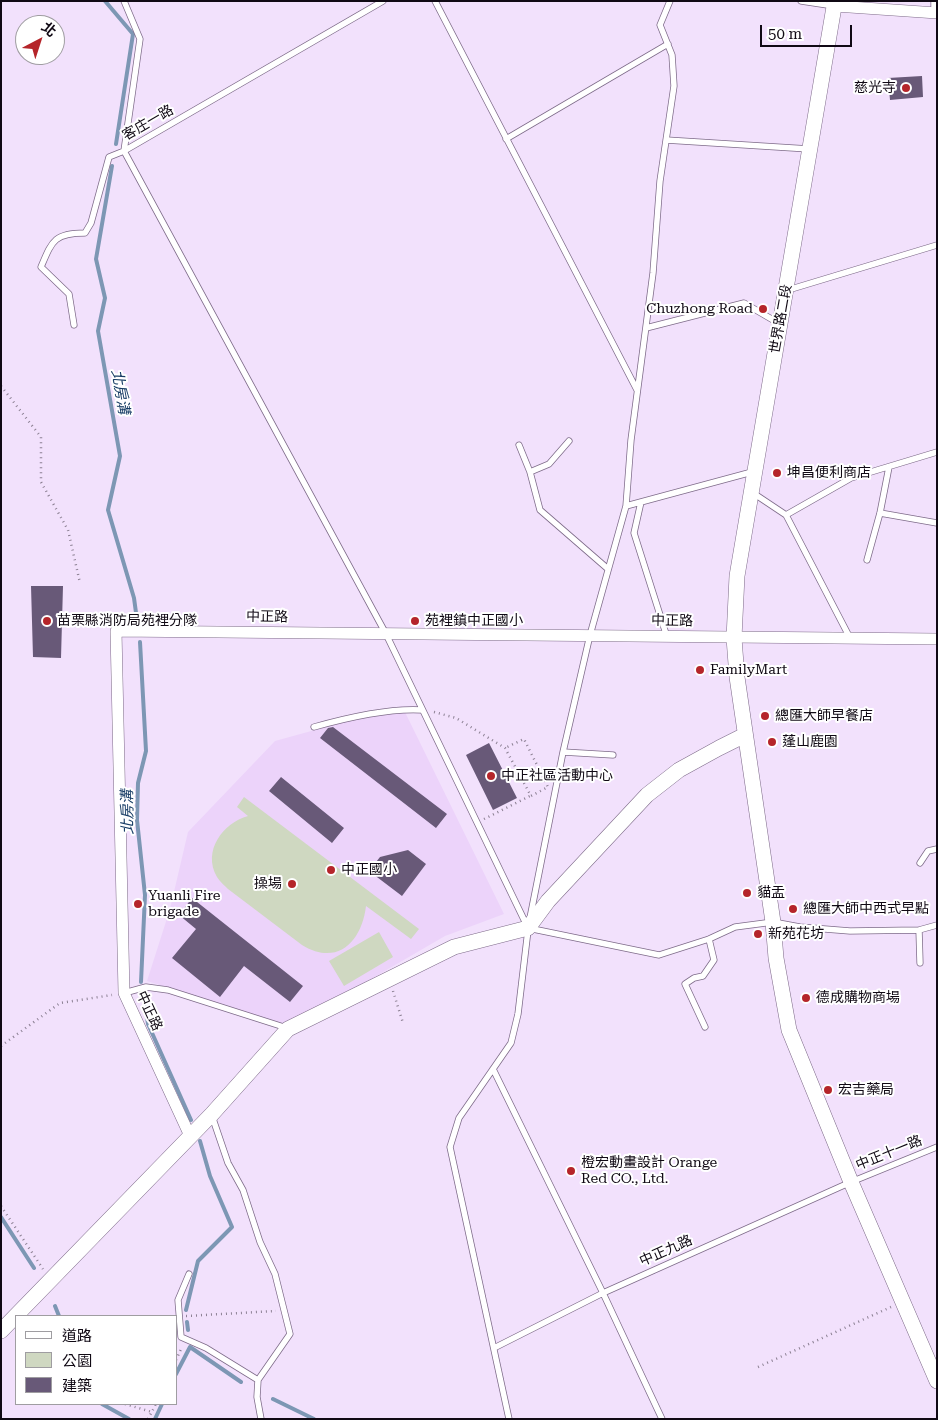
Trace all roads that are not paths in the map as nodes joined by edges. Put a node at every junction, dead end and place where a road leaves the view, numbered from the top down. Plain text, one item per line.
1 (124, 1) edge
2 (383, 1) edge
3 (435, 1) edge
4 (670, 1) edge
5 (801, 1) edge
6 (835, 4) edge
7 (935, 9) edge
8 (668, 44) junction
9 (506, 138) junction
10 (666, 140) junction
11 (810, 149) junction
12 (124, 151) junction
13 (937, 245) edge
14 (786, 290) junction
15 (780, 324) junction
16 (74, 325) dead end
17 (646, 328) junction
18 (638, 390) junction
19 (569, 440) dead end
20 (519, 446) dead end
21 (937, 452) edge
22 (889, 467) junction
23 (754, 471) junction
24 (530, 472) junction
25 (751, 492) junction
26 (641, 502) junction
27 (626, 506) junction
28 (880, 513) junction
29 (786, 515) junction
30 (937, 523) edge
31 (867, 560) dead end
32 (608, 569) junction
33 (386, 634) junction
34 (590, 635) junction
35 (667, 636) junction
36 (734, 638) junction
37 (851, 639) junction
38 (937, 639) edge
39 (422, 710) junction
40 (314, 727) dead end
41 (746, 735) junction
42 (563, 752) junction
43 (613, 755) dead end
44 (937, 849) edge
45 (920, 864) dead end
46 (773, 922) junction
47 (937, 925) edge
48 (528, 928) junction
49 (920, 930) junction
50 (709, 939) junction
51 (920, 963) dead end
52 (124, 993) junction
53 (705, 1027) dead end
54 (288, 1029) junction
55 (493, 1069) junction
56 (212, 1114) junction
57 (190, 1136) junction
58 (937, 1147) edge
59 (851, 1182) junction
60 (189, 1274) dead end
61 (603, 1293) junction
62 (16, 1315) edge
63 (15, 1316) edge
64 (1, 1331) edge
65 (494, 1348) junction
66 (258, 1380) junction
67 (937, 1381) edge
68 (262, 1419) edge
69 (509, 1419) edge
70 (662, 1419) edge

1 - 12 lane
2 - 12 lane, 客庄一路
3 - 9 lane
4 - 8 lane
5 - 6 lane
6 - 7 street
6 - 11 main road, 世界路二段
8 - 9 lane
8 - 10 lane
9 - 18 lane
10 - 11 lane
10 - 17 lane
11 - 14 main road, 世界路二段
12 - 16 lane, 客庄一路
12 - 33 lane
13 - 14 lane
14 - 15 main road, 世界路二段
15 - 17 lane
15 - 23 main road, 世界路二段
17 - 18 lane
18 - 27 lane
19 - 24 lane
20 - 24 lane
21 - 22 lane
22 - 28 lane
22 - 29 lane
23 - 25 main road, 世界路二段
23 - 26 lane
24 - 32 lane
25 - 29 lane
25 - 36 main road, 世界路二段
26 - 27 lane
26 - 35 lane
27 - 32 lane
28 - 30 lane
28 - 31 lane
29 - 37 lane
32 - 34 lane
33 - 34 street, 中正路
33 - 39 lane
33 - 52 street, 中正路
34 - 35 street, 中正路
34 - 42 lane
35 - 36 street, 中正路
36 - 37 street, 中正路
36 - 41 main road, 世界路二段
37 - 38 street, 中正路
39 - 40 lane
39 - 48 lane
41 - 46 main road, 世界路二段
41 - 48 main road
42 - 43 lane
42 - 48 lane
44 - 45 lane
46 - 49 lane
46 - 50 lane
46 - 59 main road, 世界路二段
47 - 49 lane
48 - 50 lane
48 - 54 main road
48 - 55 lane
49 - 51 lane
50 - 53 lane
52 - 54 lane
52 - 57 street, 中正路
54 - 56 main road
55 - 61 lane
55 - 65 lane
56 - 57 main road
56 - 66 lane
57 - 62 main road
58 - 59 lane, 中正十一路
59 - 61 lane, 中正九路
59 - 67 main road, 世界路二段
60 - 66 lane
61 - 65 lane, 中正九路
61 - 70 lane
63 - 64 main road
65 - 69 lane
66 - 68 lane

